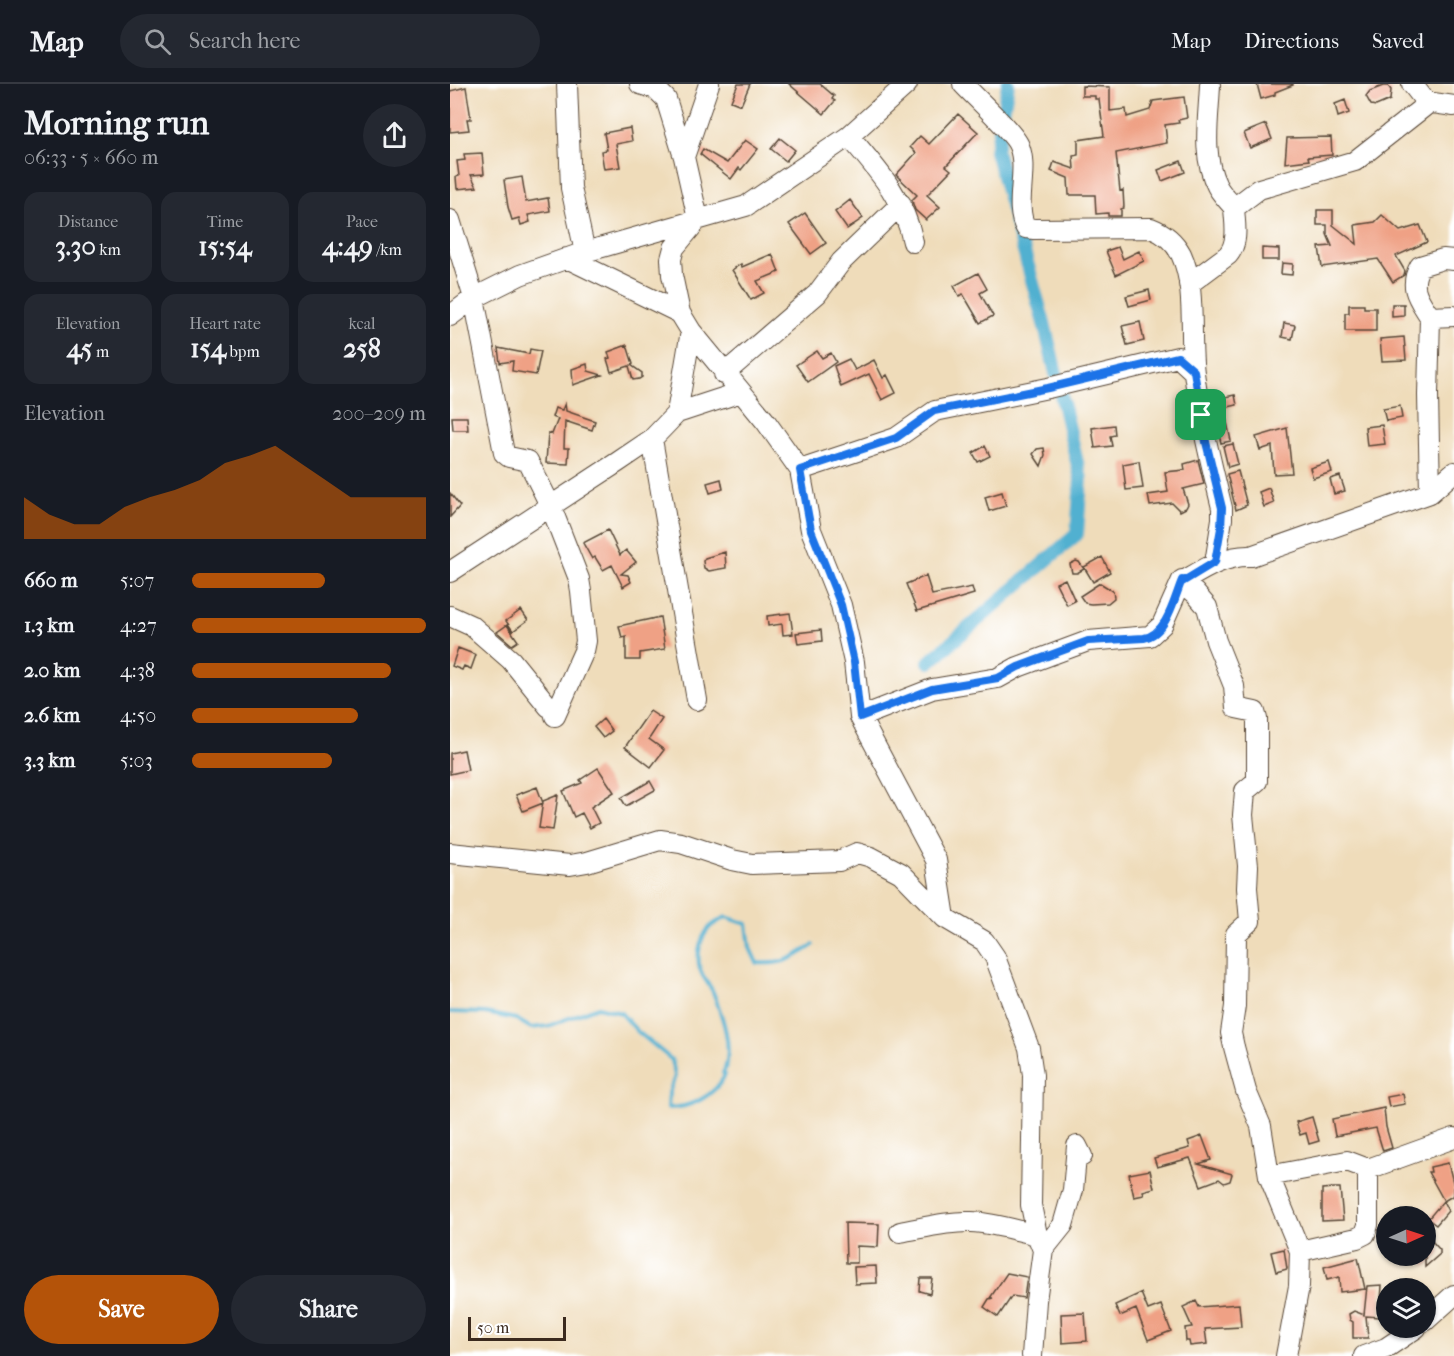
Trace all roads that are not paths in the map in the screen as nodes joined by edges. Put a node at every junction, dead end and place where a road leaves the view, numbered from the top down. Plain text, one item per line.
1 (567, 84) edge
2 (640, 84) edge
3 (709, 84) edge
4 (907, 84) edge
5 (963, 84) edge
6 (1210, 84) edge
7 (1412, 84) edge
8 (1426, 102) junction
9 (1454, 106) edge
10 (849, 136) junction
11 (684, 156) junction
12 (901, 204) junction
13 (1234, 208) junction
14 (698, 219) junction
15 (450, 220) edge
16 (913, 242) dead end
17 (576, 255) junction
18 (1454, 261) edge
19 (1189, 284) junction
20 (474, 298) junction
21 (680, 313) junction
22 (450, 316) edge
23 (1454, 316) edge
24 (1430, 318) junction
25 (691, 331) junction
26 (1194, 371) junction
27 (724, 374) junction
28 (741, 392) junction
29 (677, 413) junction
30 (652, 439) junction
31 (800, 470) junction
32 (1454, 472) edge
33 (1430, 493) junction
34 (551, 507) junction
35 (1215, 562) junction
36 (450, 572) edge
37 (1182, 582) junction
38 (450, 616) edge
39 (697, 700) dead end
40 (860, 717) junction
41 (450, 854) edge
42 (945, 918) junction
43 (1454, 1138) edge
44 (1082, 1156) dead end
45 (1368, 1169) junction
46 (1269, 1176) junction
47 (900, 1232) dead end
48 (1040, 1243) junction
49 (1300, 1251) junction
50 (1454, 1295) edge
51 (1436, 1311) edge
52 (1404, 1338) edge
53 (1387, 1352) edge
54 (1032, 1356) edge
55 (1286, 1356) edge
56 (1365, 1356) edge

1 - 17 street
2 - 11 street
3 - 11 street
4 - 10 street
5 - 19 street
6 - 13 street
7 - 8 street
8 - 9 street
8 - 13 street
10 - 12 street
10 - 14 street
11 - 14 street
12 - 16 street
12 - 27 street
13 - 19 street
14 - 17 street
14 - 21 street
15 - 20 street
17 - 20 street
17 - 21 street
18 - 24 street
19 - 26 street
20 - 22 street
20 - 34 street
21 - 25 street
23 - 24 street
24 - 33 street
25 - 27 street
25 - 29 street
26 - 31 street
26 - 35 street
27 - 28 street
28 - 29 street
28 - 31 street
29 - 30 street
30 - 34 street
30 - 39 street
31 - 40 street
32 - 33 street
33 - 35 street
34 - 36 street
34 - 38 street
35 - 37 street
37 - 40 street
37 - 46 street
40 - 42 street
41 - 42 street
42 - 48 street
43 - 45 street
44 - 48 street
45 - 46 street
45 - 49 street
46 - 49 street
47 - 48 street
48 - 54 street
49 - 55 street
50 - 51 street
52 - 53 street
53 - 56 street

